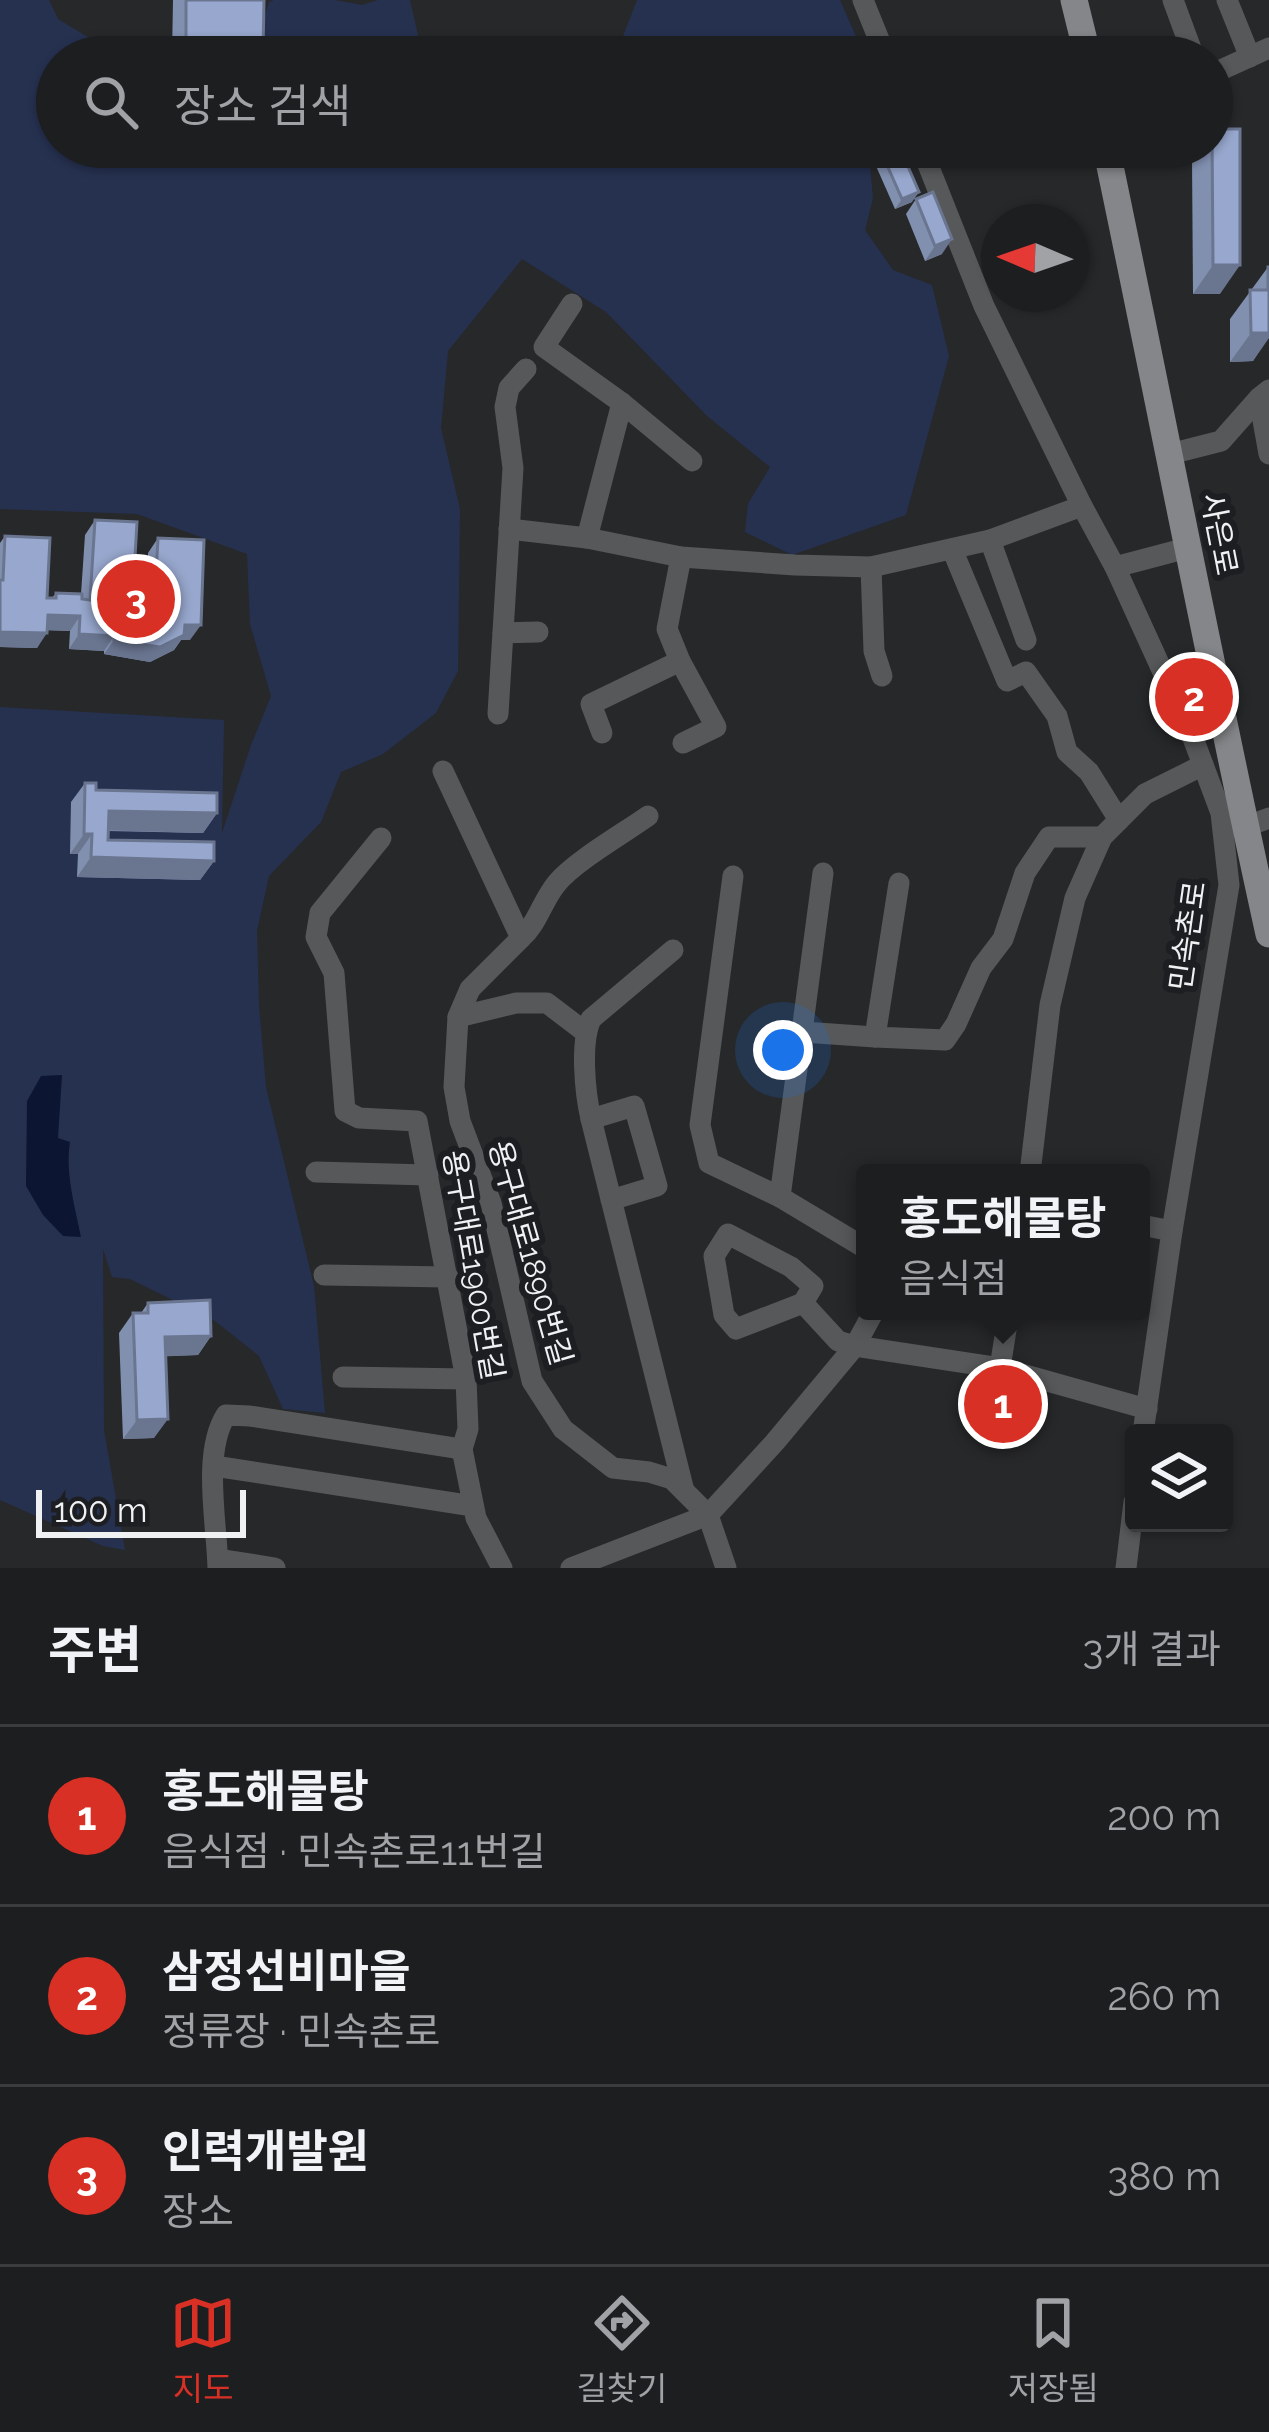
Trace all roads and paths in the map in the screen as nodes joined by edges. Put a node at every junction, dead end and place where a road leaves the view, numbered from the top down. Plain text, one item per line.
1 (863, 0) edge
2 (1073, 0) edge
3 (1173, 0) edge
4 (1227, 0) edge
5 (878, 36) edge
6 (1082, 36) edge
7 (1186, 36) edge
8 (1260, 52) edge
9 (929, 168) edge
10 (1110, 168) edge
11 (572, 304) dead end
12 (526, 369) dead end
13 (1264, 394) edge
14 (622, 403) junction
15 (1170, 454) junction
16 (1269, 454) edge
17 (692, 461) dead end
18 (1082, 506) junction
19 (509, 529) junction
20 (587, 538) junction
21 (990, 540) junction
22 (1187, 548) junction
23 (952, 549) junction
24 (681, 557) junction
25 (871, 567) junction
26 (1115, 567) junction
27 (538, 632) dead end
28 (502, 633) junction
29 (1026, 640) dead end
30 (680, 661) junction
31 (882, 676) dead end
32 (498, 714) dead end
33 (602, 733) dead end
34 (683, 743) dead end
35 (1203, 765) junction
36 (443, 771) dead end
37 (648, 815) dead end
38 (1257, 822) edge
39 (1111, 829) junction
40 (381, 838) dead end
41 (823, 873) dead end
42 (733, 877) dead end
43 (899, 883) dead end
44 (1269, 934) edge
45 (521, 938) junction
46 (673, 950) dead end
47 (458, 1017) junction
48 (585, 1032) junction
49 (803, 1032) junction
50 (875, 1037) junction
51 (591, 1119) junction
52 (1031, 1164) edge
53 (316, 1172) dead end
54 (428, 1174) junction
55 (780, 1197) junction
56 (611, 1200) junction
57 (1150, 1227) edge
58 (1172, 1232) junction
59 (856, 1243) edge
60 (324, 1275) dead end
61 (448, 1277) junction
62 (802, 1303) junction
63 (869, 1320) edge
64 (1008, 1320) edge
65 (736, 1329) junction
66 (855, 1346) junction
67 (732, 1356) dead end
68 (1000, 1368) junction
69 (343, 1377) dead end
70 (466, 1379) junction
71 (1147, 1409) junction
72 (1144, 1424) edge
73 (462, 1449) junction
74 (214, 1466) junction
75 (684, 1492) junction
76 (473, 1506) junction
77 (708, 1515) junction
78 (1130, 1532) edge
79 (218, 1564) edge
80 (275, 1568) edge
81 (502, 1568) edge
82 (571, 1568) edge
83 (726, 1568) edge
84 (1126, 1568) edge

1 - 5 street
2 - 6 main road
3 - 7 street
4 - 8 street
9 - 18 street, 민속촌로
10 - 15 main road, 사은로
11 - 14 street
12 - 19 street
13 - 15 street
13 - 16 street
14 - 17 street
14 - 20 street
15 - 22 main road, 사은로
18 - 21 street
18 - 26 street, 민속촌로
19 - 20 street
19 - 28 street
20 - 24 street
21 - 23 street
21 - 29 street
22 - 26 street
22 - 38 main road, 사은로
23 - 25 street
23 - 39 street
24 - 25 street
24 - 30 street
25 - 31 street
26 - 35 street, 민속촌로
27 - 28 street
28 - 32 street
30 - 33 street
30 - 34 street
35 - 39 street
35 - 58 street, 민속촌로
36 - 45 street
37 - 45 street
38 - 44 main road, 사은로
39 - 50 street
39 - 52 street
40 - 54 street, 용구대로1900번길
41 - 49 street
42 - 55 street
43 - 50 street
45 - 47 street
46 - 48 street
47 - 48 street
47 - 75 street, 용구대로1890번길
48 - 51 street
49 - 50 street
49 - 55 street
51 - 56 street
51 - 56 street
53 - 54 street
54 - 61 street, 용구대로1900번길
55 - 59 street
56 - 75 street
57 - 58 street
58 - 71 street, 민속촌로
60 - 61 street
61 - 70 street, 용구대로1900번길
62 - 65 street
62 - 65 street
62 - 66 street
63 - 66 street
64 - 68 street
65 - 67 street
66 - 68 street
66 - 77 street
68 - 71 street
69 - 70 street
70 - 73 street, 용구대로1900번길
71 - 72 street, 민속촌로
73 - 74 street
73 - 76 street, 용구대로1900번길
74 - 76 street
74 - 79 street
75 - 77 street, 용구대로1890번길
76 - 81 street, 용구대로1900번길
77 - 82 street
77 - 83 street, 용구대로1890번길
78 - 84 street
79 - 80 street

